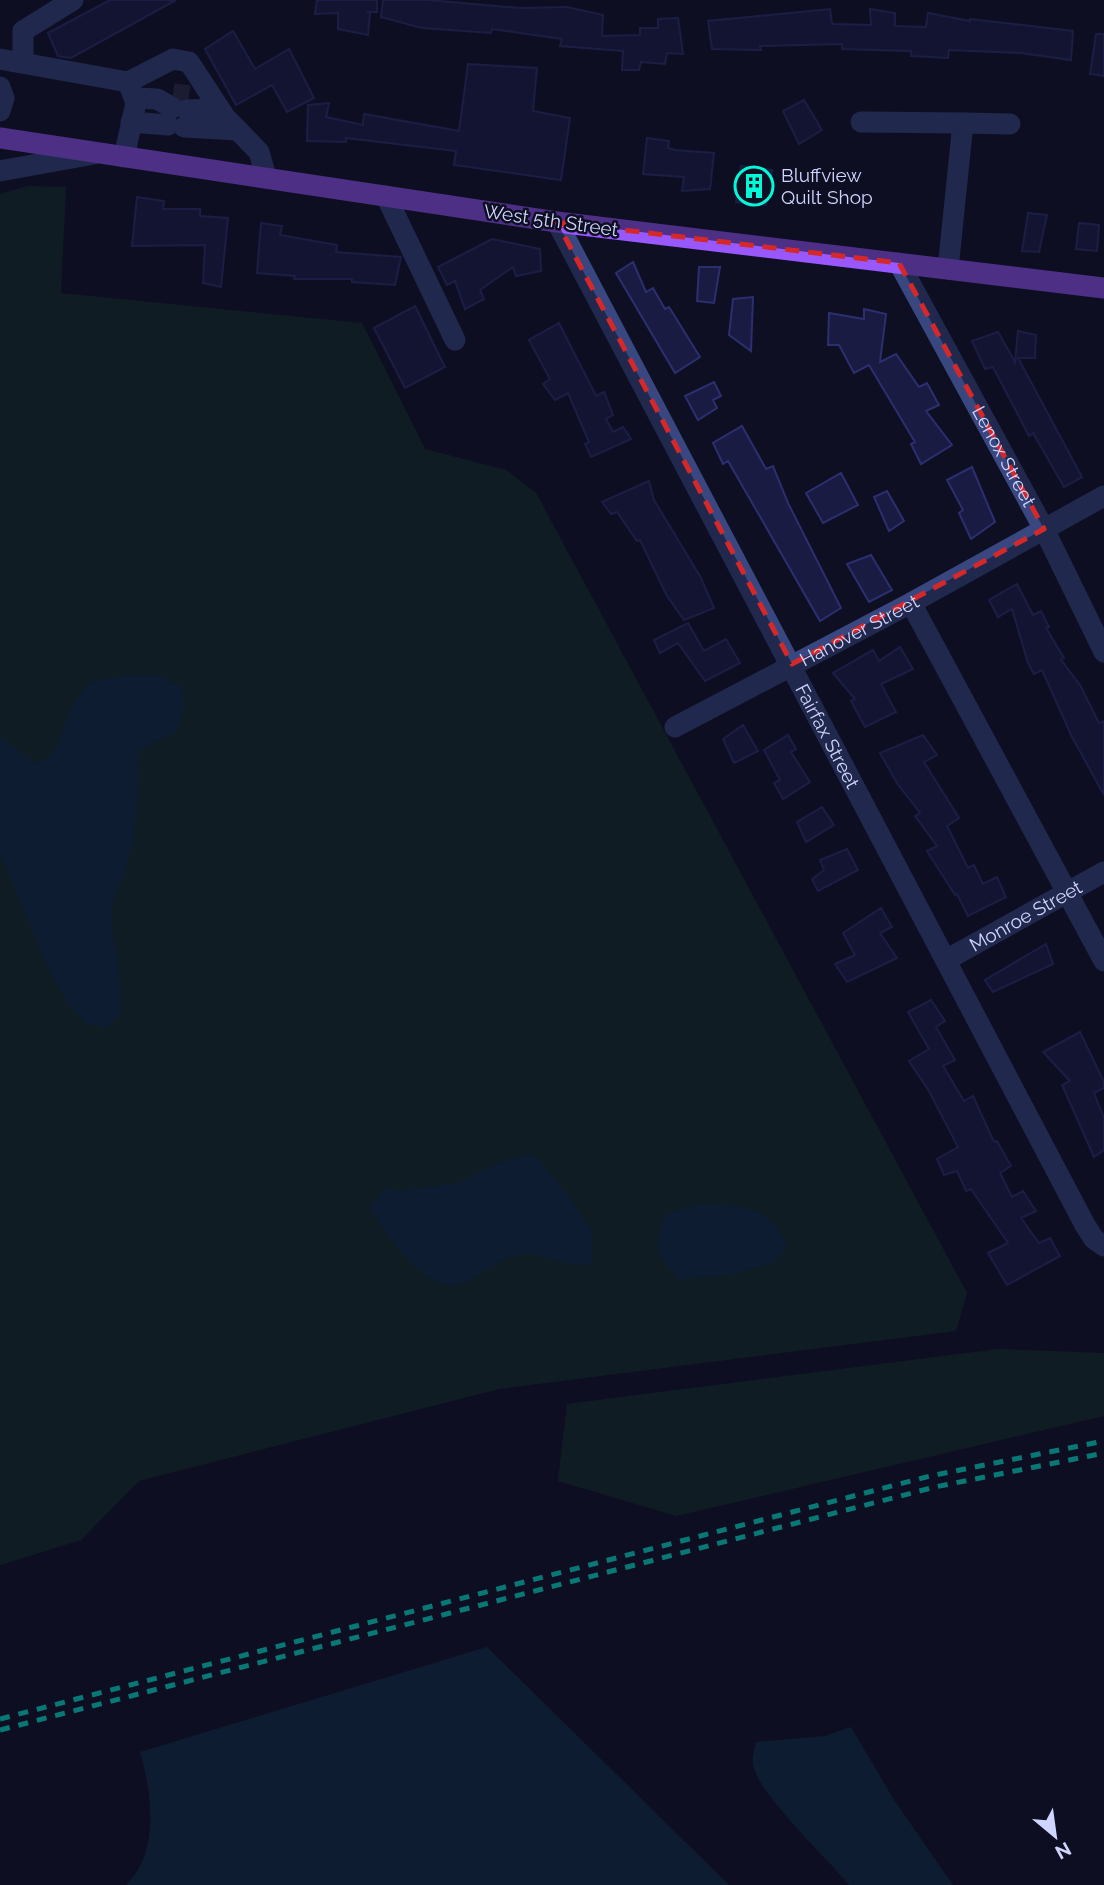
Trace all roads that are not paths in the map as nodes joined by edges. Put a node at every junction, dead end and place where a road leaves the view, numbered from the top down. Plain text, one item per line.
1 (73, 0) edge
2 (0, 59) edge
3 (23, 61) junction
4 (0, 87) edge
5 (215, 103) junction
6 (166, 104) junction
7 (0, 111) edge
8 (131, 122) junction
9 (861, 122) dead end
10 (963, 123) junction
11 (1010, 124) dead end
12 (238, 130) junction
13 (0, 138) edge
14 (101, 153) junction
15 (124, 157) junction
16 (0, 171) edge
17 (266, 177) junction
18 (386, 196) junction
19 (557, 222) junction
20 (899, 263) junction
21 (948, 269) junction
22 (1104, 288) edge
23 (455, 340) dead end
24 (1104, 496) edge
25 (1044, 529) junction
26 (911, 603) junction
27 (1104, 652) edge
28 (792, 664) junction
29 (674, 727) dead end
30 (1104, 872) edge
31 (1067, 892) junction
32 (946, 960) junction
33 (1104, 961) edge
34 (1104, 1246) edge

1 - 3 street
2 - 3 street
3 - 6 street
4 - 7 street
5 - 6 street
5 - 6 street
5 - 12 street
6 - 8 street
6 - 8 street
6 - 12 street
8 - 15 street
9 - 10 street
10 - 11 street
10 - 21 street
12 - 17 street
13 - 14 main road, West 5th Street
14 - 15 main road, West 5th Street
14 - 16 street
15 - 17 main road, West 5th Street
17 - 18 main road, West 5th Street
18 - 19 main road, West 5th Street
18 - 23 street
19 - 20 main road, West 5th Street
19 - 28 street, Fairfax Street
20 - 21 main road, West 5th Street
20 - 25 street, Lenox Street
21 - 22 main road, West 5th Street
24 - 25 street, Hanover Street
25 - 26 street, Hanover Street
25 - 27 street, Lenox Street
26 - 28 street, Hanover Street
26 - 31 street
28 - 29 street, Hanover Street
28 - 32 street, Fairfax Street
30 - 31 street, Monroe Street
31 - 32 street, Monroe Street
31 - 33 street
32 - 34 street, Fairfax Street

